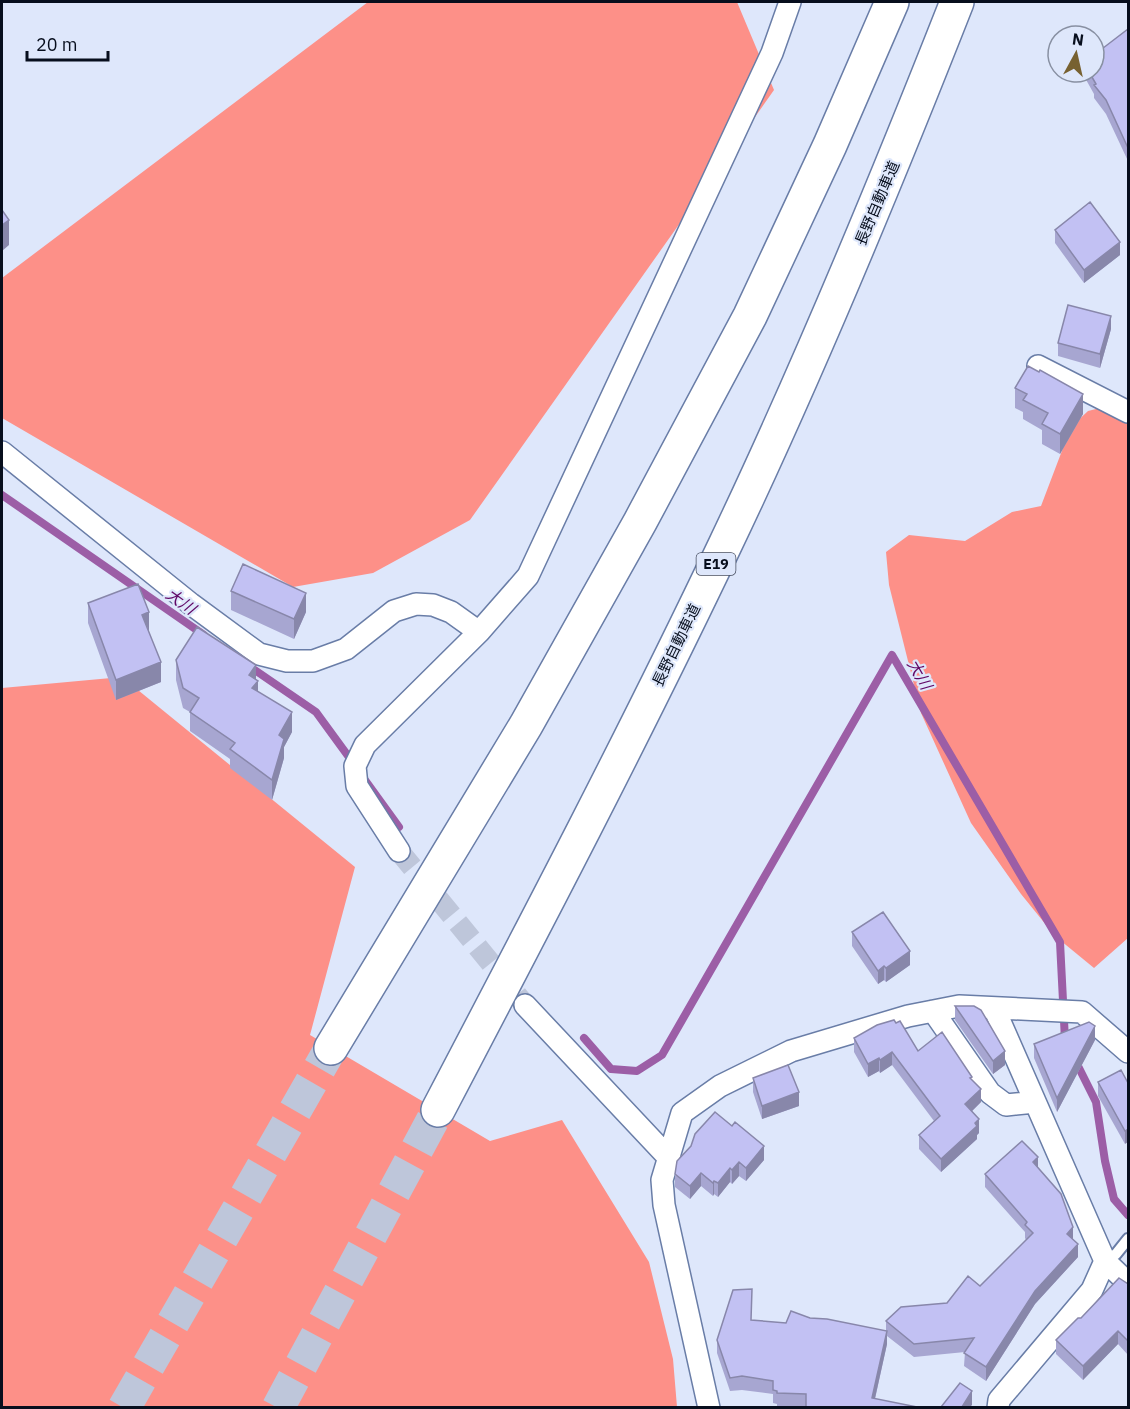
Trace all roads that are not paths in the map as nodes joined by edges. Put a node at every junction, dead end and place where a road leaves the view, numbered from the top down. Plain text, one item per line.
1 (790, 2) edge
2 (892, 2) edge
3 (957, 2) edge
4 (1038, 366) dead end
5 (1128, 412) edge
6 (2, 452) edge
7 (478, 632) junction
8 (399, 851) tunnel mouth
9 (525, 1005) tunnel mouth
10 (994, 1008) junction
11 (933, 1011) junction
12 (331, 1048) tunnel mouth
13 (1128, 1052) edge
14 (1035, 1102) junction
15 (438, 1110) tunnel mouth
16 (668, 1158) junction
17 (1128, 1239) edge
18 (1105, 1261) junction
19 (1128, 1283) edge
20 (709, 1407) edge
21 (998, 1407) edge

1 - 7 street
2 - 12 highway
3 - 15 highway, 長野自動車道 / E19
4 - 5 street
6 - 7 street
7 - 8 street
9 - 16 street
10 - 11 street
10 - 13 street
10 - 14 street
11 - 14 street
11 - 16 street
14 - 18 street
16 - 20 street
17 - 18 lane
18 - 19 street
18 - 21 street

